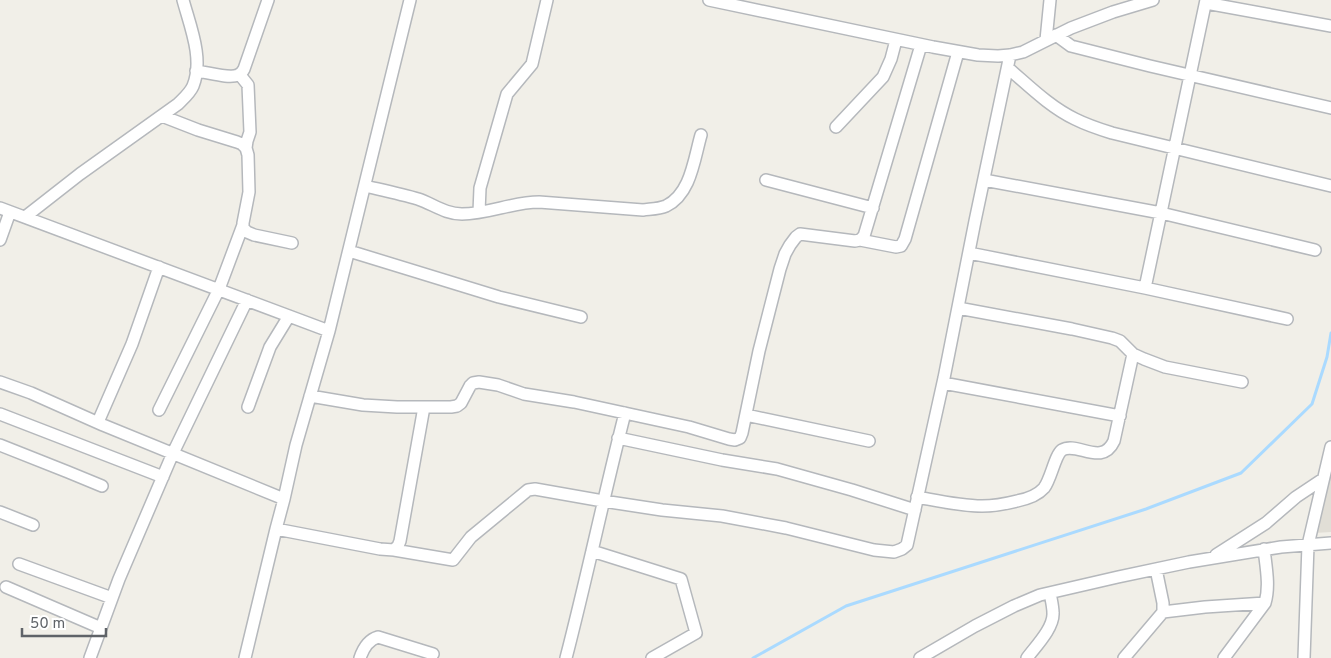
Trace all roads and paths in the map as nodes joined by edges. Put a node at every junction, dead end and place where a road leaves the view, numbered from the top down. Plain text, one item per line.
1 (183, 0) edge
2 (268, 0) edge
3 (410, 0) edge
4 (547, 0) edge
5 (713, 0) edge
6 (1050, 0) edge
7 (1153, 0) edge
8 (1206, 1) edge
9 (1331, 26) edge
10 (1051, 38) junction
11 (896, 40) junction
12 (921, 45) junction
13 (958, 52) junction
14 (1010, 55) junction
15 (1008, 68) junction
16 (196, 71) junction
17 (240, 74) junction
18 (1190, 75) junction
19 (1331, 108) edge
20 (162, 116) junction
21 (836, 127) dead end
22 (700, 135) dead end
23 (246, 148) junction
24 (1175, 148) junction
25 (766, 180) dead end
26 (984, 180) junction
27 (365, 186) junction
28 (1331, 186) edge
29 (873, 208) junction
30 (5, 210) edge
31 (479, 212) junction
32 (1161, 213) junction
33 (25, 217) junction
34 (243, 225) junction
35 (0, 240) edge
36 (860, 240) junction
37 (292, 243) dead end
38 (1315, 250) dead end
39 (348, 251) junction
40 (969, 253) junction
41 (159, 267) junction
42 (1145, 288) junction
43 (219, 289) junction
44 (247, 300) junction
45 (958, 308) junction
46 (289, 316) junction
47 (581, 317) dead end
48 (1287, 319) dead end
49 (329, 331) junction
50 (1133, 354) junction
51 (0, 382) edge
52 (1242, 382) dead end
53 (943, 383) junction
54 (310, 396) junction
55 (424, 407) junction
56 (248, 408) dead end
57 (159, 410) dead end
58 (625, 413) junction
59 (0, 414) edge
60 (746, 415) junction
61 (1120, 416) junction
62 (98, 422) junction
63 (618, 438) junction
64 (869, 441) dead end
65 (0, 445) edge
66 (1331, 446) edge
67 (173, 454) junction
68 (163, 477) junction
69 (1323, 479) junction
70 (102, 486) dead end
71 (918, 497) junction
72 (284, 498) junction
73 (603, 502) junction
74 (915, 510) junction
75 (0, 512) edge
76 (33, 524) dead end
77 (276, 529) junction
78 (1331, 543) edge
79 (1308, 545) junction
80 (1264, 549) junction
81 (394, 550) junction
82 (592, 551) junction
83 (1212, 558) junction
84 (19, 564) dead end
85 (1156, 568) junction
86 (6, 588) dead end
87 (1050, 593) junction
88 (112, 598) junction
89 (1265, 603) junction
90 (1163, 612) junction
91 (101, 628) junction
92 (433, 654) dead end
93 (90, 658) edge
94 (245, 658) edge
95 (360, 658) edge
96 (566, 658) edge
97 (652, 658) edge
98 (920, 658) edge
99 (1027, 658) edge
100 (1124, 658) edge
101 (1224, 658) edge
102 (1304, 658) edge

1 - 16 street
2 - 17 street
3 - 27 street
4 - 31 street
5 - 11 street
6 - 10 street
7 - 10 street
8 - 9 street
8 - 18 street
10 - 14 street
10 - 18 street
11 - 12 street
11 - 21 street
12 - 13 street
12 - 29 street
13 - 14 street
13 - 36 street
14 - 15 street
15 - 24 street
15 - 26 street
16 - 17 street
16 - 20 street
17 - 23 street
18 - 19 street
18 - 24 street
20 - 23 street
20 - 33 street
22 - 31 street
23 - 34 street
24 - 28 street
24 - 32 street
25 - 29 street
26 - 32 street
26 - 40 street
27 - 31 street
27 - 39 street
29 - 36 street
30 - 33 street
30 - 35 street
32 - 38 street
32 - 42 street
33 - 41 street
34 - 37 street
34 - 43 street
36 - 60 street
39 - 47 street
39 - 49 street
40 - 42 street
40 - 45 street
41 - 43 street
41 - 62 street
42 - 48 street
43 - 44 street
43 - 57 street
44 - 46 street
44 - 67 street
45 - 50 street
45 - 53 street
46 - 49 street
46 - 56 street
49 - 54 street
50 - 52 street
50 - 61 street
51 - 62 street
53 - 61 street
53 - 71 street
54 - 55 street
54 - 72 street
55 - 58 street
55 - 81 street
58 - 60 street
58 - 63 street
59 - 68 street
60 - 64 street
61 - 71 street
62 - 67 street
63 - 73 street
63 - 74 street
65 - 70 street
66 - 69 street
67 - 68 street
67 - 72 street
68 - 88 street
69 - 79 street
69 - 83 street
71 - 74 street
72 - 77 street
73 - 74 street
73 - 81 street
73 - 82 street
75 - 76 street
77 - 81 street
77 - 94 street
78 - 79 street
79 - 80 street
79 - 102 street
80 - 83 street
80 - 89 street
82 - 96 street
82 - 97 street
83 - 85 street
84 - 88 street
85 - 87 street
85 - 90 street
86 - 91 street
87 - 98 street
87 - 99 street
88 - 91 street
89 - 90 street
89 - 101 street
90 - 100 street
91 - 93 street
92 - 95 street

